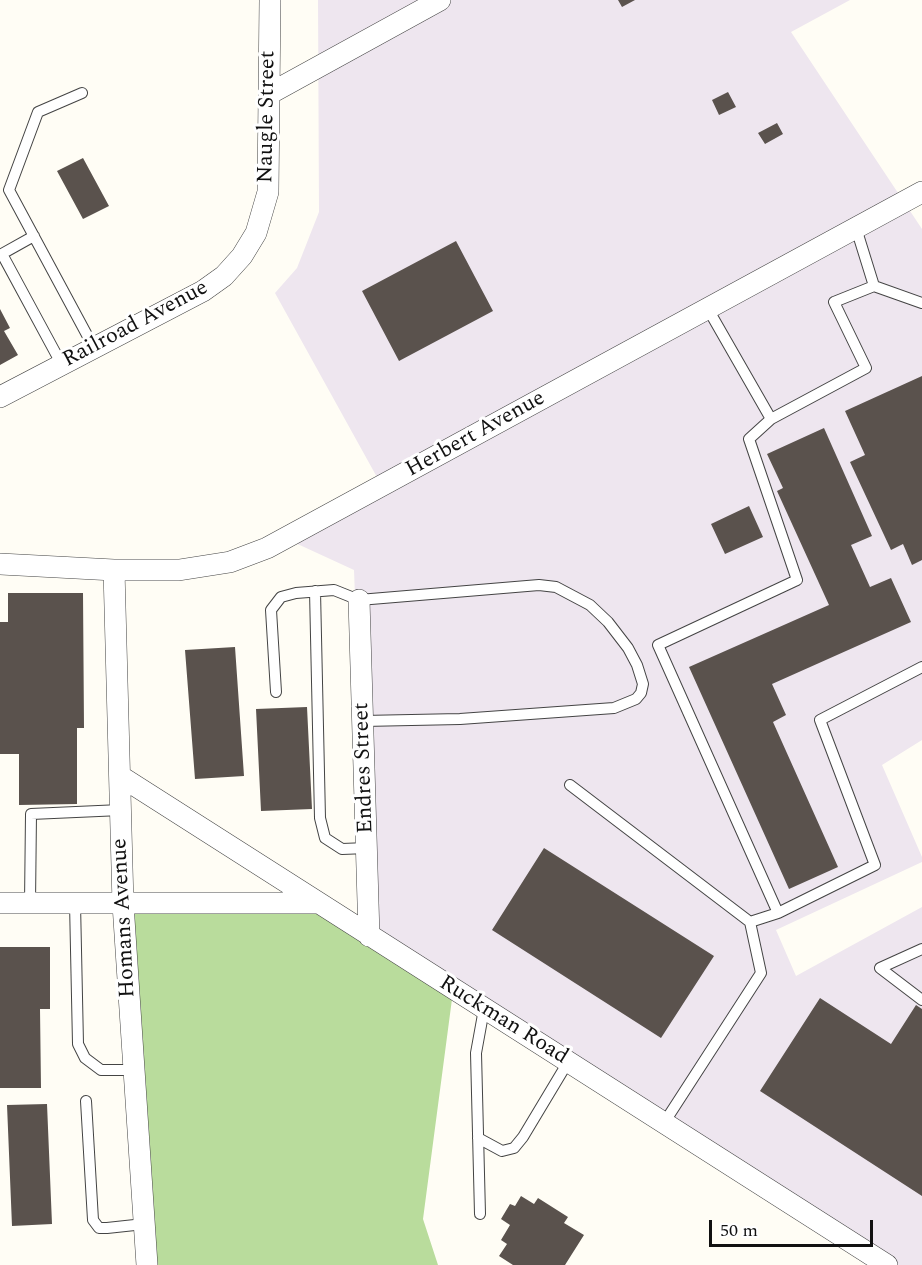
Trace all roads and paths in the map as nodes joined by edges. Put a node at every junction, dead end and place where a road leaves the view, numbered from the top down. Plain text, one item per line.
1 (270, 0) edge
2 (440, 0) edge
3 (82, 93) dead end
4 (269, 94) junction
5 (922, 192) edge
6 (856, 228) junction
7 (256, 233) joint
8 (34, 236) junction
9 (1, 255) edge
10 (874, 285) junction
11 (922, 303) edge
12 (708, 309) junction
13 (94, 348) junction
14 (62, 365) junction
15 (0, 397) edge
16 (771, 419) junction
17 (0, 564) edge
18 (114, 570) junction
19 (315, 591) junction
20 (359, 600) junction
21 (922, 667) edge
22 (276, 692) dead end
23 (363, 721) junction
24 (120, 776) junction
25 (570, 785) dead end
26 (120, 810) junction
27 (367, 849) junction
28 (0, 903) edge
29 (30, 903) junction
30 (75, 903) junction
31 (318, 903) junction
32 (123, 904) junction
33 (778, 913) junction
34 (750, 922) junction
35 (369, 936) junction
36 (922, 949) edge
37 (922, 1000) edge
38 (484, 1009) junction
39 (568, 1062) junction
40 (134, 1070) junction
41 (86, 1101) dead end
42 (664, 1123) junction
43 (478, 1138) junction
44 (480, 1214) dead end
45 (144, 1224) junction
46 (883, 1264) edge
47 (147, 1265) edge

1 - 4 street, Naugle Street
2 - 4 street
3 - 8 lane
4 - 7 street, Naugle Street
5 - 6 street, Herbert Avenue
6 - 10 lane
6 - 12 street, Herbert Avenue
7 - 13 street, Railroad Avenue
8 - 9 lane
8 - 13 lane
9 - 14 lane
10 - 11 lane
10 - 16 lane
12 - 16 lane
12 - 18 street, Herbert Avenue
13 - 14 street, Railroad Avenue
14 - 15 street, Railroad Avenue
16 - 33 lane
17 - 18 street, Herbert Avenue
18 - 24 street, Homans Avenue
19 - 20 lane
19 - 22 lane
19 - 27 lane
20 - 23 street, Endres Street
20 - 23 lane
21 - 33 lane
23 - 27 street, Endres Street
24 - 26 street, Homans Avenue
24 - 31 street, Ruckman Road
25 - 34 lane
26 - 29 lane
26 - 32 street, Homans Avenue
27 - 35 street, Endres Street
28 - 29 street
29 - 30 street
30 - 32 street
30 - 40 lane
31 - 32 street
31 - 35 street, Ruckman Road
32 - 40 street, Homans Avenue
33 - 34 lane
34 - 42 lane
35 - 38 street, Ruckman Road
36 - 37 lane
38 - 39 street, Ruckman Road
38 - 43 lane
39 - 42 street, Ruckman Road
39 - 43 lane
40 - 45 street, Homans Avenue
41 - 45 lane
42 - 46 street, Ruckman Road
43 - 44 lane
45 - 47 street, Homans Avenue

